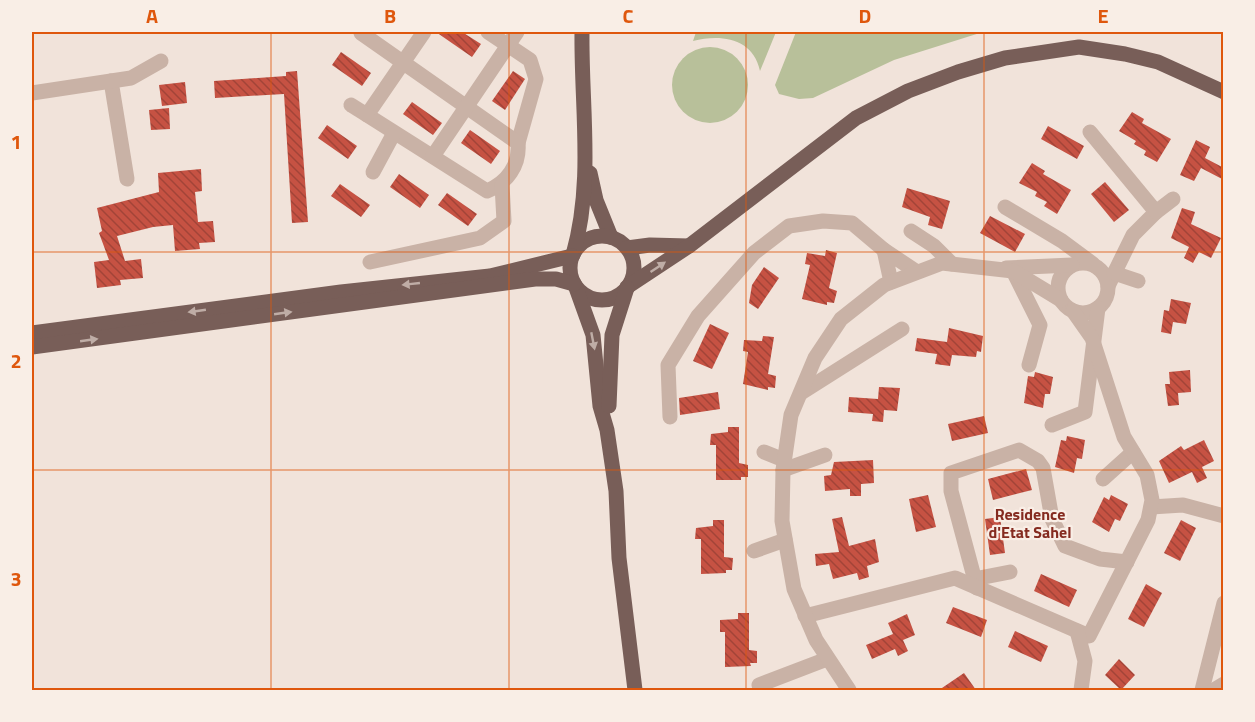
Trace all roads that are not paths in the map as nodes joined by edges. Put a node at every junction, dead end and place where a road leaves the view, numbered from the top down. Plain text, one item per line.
1 (424, 32) edge
2 (488, 32) edge
3 (516, 32) edge
4 (582, 32) edge
5 (362, 33) edge
6 (507, 45) junction
7 (161, 61) dead end
8 (402, 63) junction
9 (111, 81) junction
10 (1224, 92) edge
11 (32, 93) edge
12 (351, 105) dead end
13 (466, 107) junction
14 (367, 116) junction
15 (1090, 132) dead end
16 (394, 133) junction
17 (518, 143) junction
18 (433, 156) junction
19 (587, 161) junction
20 (373, 172) dead end
21 (127, 179) dead end
22 (502, 185) junction
23 (1173, 198) dead end
24 (1005, 207) dead end
25 (1155, 212) junction
26 (911, 231) dead end
27 (611, 237) junction
28 (689, 246) junction
29 (627, 248) junction
30 (884, 250) junction
31 (572, 255) junction
32 (370, 262) dead end
33 (952, 264) junction
34 (1072, 265) junction
35 (1095, 266) junction
36 (991, 268) junction
37 (1013, 271) junction
38 (917, 272) junction
39 (1111, 280) junction
40 (1138, 281) dead end
41 (891, 282) junction
42 (574, 285) junction
43 (627, 288) junction
44 (1060, 300) junction
45 (1098, 308) junction
46 (1073, 311) junction
47 (902, 329) dead end
48 (32, 333) edge
49 (1092, 338) junction
50 (32, 347) edge
51 (1029, 365) dead end
52 (801, 393) junction
53 (670, 417) dead end
54 (1052, 425) dead end
55 (607, 430) junction
56 (764, 452) dead end
57 (1133, 452) junction
58 (825, 455) dead end
59 (784, 465) junction
60 (1103, 479) dead end
61 (1151, 507) junction
62 (1224, 516) edge
63 (785, 540) junction
64 (754, 551) dead end
65 (1127, 562) junction
66 (1010, 572) dead end
67 (976, 583) junction
68 (1224, 603) edge
69 (805, 616) junction
70 (1077, 631) junction
71 (828, 659) junction
72 (1224, 684) edge
73 (759, 685) dead end
74 (635, 690) edge
75 (849, 690) edge
76 (1081, 690) edge
77 (1202, 690) edge
78 (1214, 690) edge

1 - 8 street
2 - 6 street
3 - 6 street
4 - 19 main road
5 - 8 street
6 - 13 street
6 - 17 street
7 - 9 street
8 - 13 street
8 - 14 street
9 - 11 street
9 - 21 street
10 - 28 main road
12 - 14 street
13 - 17 street
13 - 18 street
14 - 16 street
15 - 25 street
16 - 18 street
16 - 20 street
17 - 22 street
18 - 22 street
19 - 27 main road
19 - 31 main road
22 - 32 street
23 - 25 street
24 - 35 street
25 - 39 street
26 - 33 street
27 - 29 main road
27 - 31 main road
28 - 29 main road
43 -> 28 main road
29 - 43 main road
30 - 38 street
30 - 41 street
30 - 53 street
31 - 42 main road
31 -> 48 main road
33 - 36 street
33 - 38 street
34 - 35 street
34 - 36 street
34 - 44 street
35 - 39 street
36 - 37 street
37 - 44 street
37 - 51 street
38 - 41 street
39 - 40 street
39 - 45 street
41 - 52 street
42 - 43 main road
50 -> 42 main road
42 -> 55 main road
43 - 55 main road
44 - 46 street
45 - 46 street
45 - 49 street
46 - 49 street
47 - 52 street
49 - 54 street
49 - 57 street
52 - 59 street
55 - 74 main road
56 - 59 street
57 - 60 street
57 - 61 street
58 - 59 street
59 - 63 street
61 - 62 street
61 - 65 street
63 - 64 street
63 - 69 street
65 - 67 street
65 - 70 street
66 - 67 street
67 - 69 street
67 - 70 street
68 - 77 street
69 - 71 street
70 - 76 street
71 - 73 street
71 - 75 street
72 - 78 street

